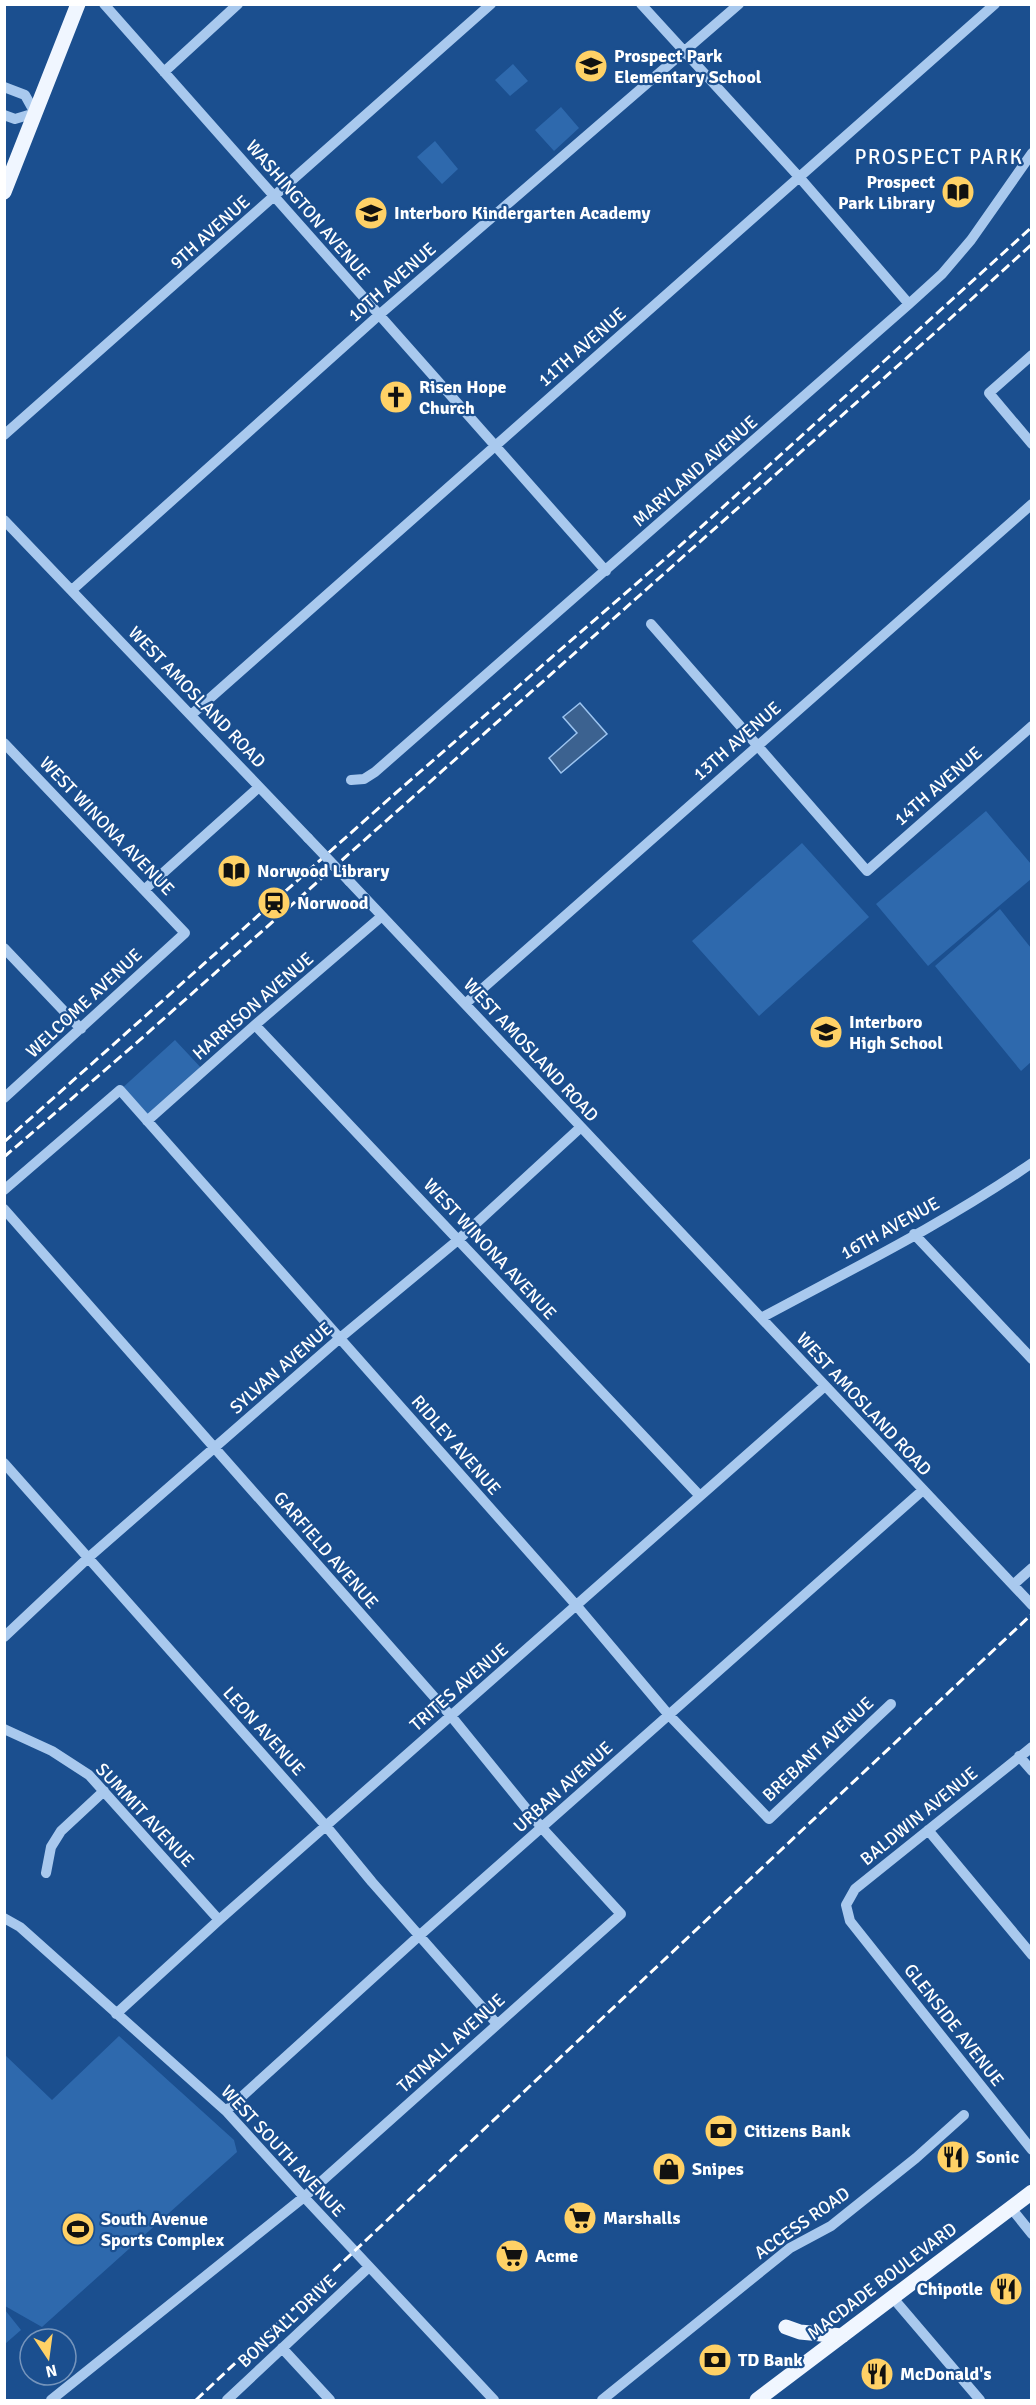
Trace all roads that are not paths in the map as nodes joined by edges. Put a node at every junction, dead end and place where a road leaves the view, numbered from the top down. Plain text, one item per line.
1 (78, 4) edge
2 (104, 4) edge
3 (238, 4) edge
4 (491, 4) edge
5 (641, 4) edge
6 (739, 4) edge
7 (995, 4) edge
8 (684, 53) junction
9 (164, 72) junction
10 (4, 87) edge
11 (35, 113) junction
12 (4, 115) edge
13 (1032, 153) edge
14 (800, 178) junction
15 (4, 192) edge
16 (274, 197) junction
17 (909, 304) junction
18 (379, 315) junction
19 (1032, 355) edge
20 (4, 435) edge
21 (1032, 444) edge
22 (493, 446) junction
23 (1032, 504) edge
24 (4, 520) edge
25 (606, 571) junction
26 (72, 590) junction
27 (651, 624) dead end
28 (191, 715) junction
29 (1032, 726) edge
30 (4, 742) edge
31 (758, 746) junction
32 (351, 780) dead end
33 (259, 787) junction
34 (144, 890) junction
35 (382, 916) junction
36 (185, 933) joint
37 (4, 948) edge
38 (465, 1004) junction
39 (255, 1025) junction
40 (81, 1029) junction
41 (4, 1098) edge
42 (147, 1121) junction
43 (581, 1127) junction
44 (1032, 1163) edge
45 (4, 1190) edge
46 (4, 1209) edge
47 (914, 1234) junction
48 (458, 1240) junction
49 (761, 1318) junction
50 (340, 1338) junction
51 (1032, 1359) edge
52 (825, 1386) junction
53 (215, 1448) junction
54 (4, 1463) edge
55 (923, 1490) junction
56 (700, 1496) junction
57 (88, 1557) junction
58 (1032, 1568) edge
59 (1013, 1585) junction
60 (576, 1605) junction
61 (1032, 1605) edge
62 (4, 1637) edge
63 (891, 1704) dead end
64 (668, 1714) junction
65 (451, 1716) junction
66 (4, 1730) edge
67 (1032, 1747) edge
68 (1019, 1756) junction
69 (1032, 1771) edge
70 (104, 1791) junction
71 (769, 1819) joint
72 (327, 1826) junction
73 (542, 1828) junction
74 (928, 1830) junction
75 (46, 1873) dead end
76 (621, 1914) joint
77 (4, 1918) edge
78 (219, 1920) junction
79 (850, 1921) joint
80 (420, 1935) junction
81 (1032, 1956) edge
82 (116, 2014) junction
83 (497, 2024) junction
84 (226, 2111) junction
85 (964, 2115) dead end
86 (1032, 2150) edge
87 (1032, 2192) edge
88 (304, 2197) junction
89 (1011, 2208) junction
90 (1032, 2234) edge
91 (369, 2267) junction
92 (893, 2298) junction
93 (786, 2327) dead end
94 (842, 2336) junction
95 (282, 2348) junction
96 (51, 2400) edge
97 (227, 2400) edge
98 (330, 2400) edge
99 (494, 2400) edge
100 (602, 2400) edge
101 (757, 2400) edge
102 (980, 2400) edge

1 - 11 main road
2 - 9 street, WASHINGTON AVENUE
3 - 9 street
4 - 16 street, 9TH AVENUE
5 - 8 street
6 - 8 street, 10TH AVENUE
7 - 14 street, 11TH AVENUE
8 - 14 street
8 - 18 street, 10TH AVENUE
9 - 16 street, WASHINGTON AVENUE
10 - 11 street
11 - 12 street
11 - 15 main road
13 - 17 street, MARYLAND AVENUE
14 - 17 street
14 - 22 street, 11TH AVENUE
16 - 18 street, WASHINGTON AVENUE
16 - 20 street, 9TH AVENUE
17 - 25 street, MARYLAND AVENUE
18 - 22 street, WASHINGTON AVENUE
18 - 26 street, 10TH AVENUE
19 - 21 street
22 - 25 street, WASHINGTON AVENUE
22 - 28 street, 11TH AVENUE
23 - 31 street, 13TH AVENUE
24 - 26 street, WEST AMOSLAND ROAD
25 - 32 street, MARYLAND AVENUE
26 - 28 street, WEST AMOSLAND ROAD
27 - 31 street
28 - 33 street, WEST AMOSLAND ROAD
29 - 31 street, 14TH AVENUE
30 - 34 street, WEST WINONA AVENUE
31 - 38 street, 13TH AVENUE
33 - 34 street
33 - 35 street, WEST AMOSLAND ROAD, bridge
34 - 36 street, WEST WINONA AVENUE
35 - 38 street, WEST AMOSLAND ROAD
35 - 39 street, HARRISON AVENUE
36 - 40 street, WELCOME AVENUE
37 - 40 street
38 - 43 street, WEST AMOSLAND ROAD
39 - 42 street, HARRISON AVENUE
39 - 48 street, WEST WINONA AVENUE
40 - 41 street, WELCOME AVENUE
42 - 45 street, RIDLEY AVENUE
42 - 50 street, RIDLEY AVENUE
43 - 48 street, SYLVAN AVENUE
43 - 49 street, WEST AMOSLAND ROAD
44 - 47 street, 16TH AVENUE
46 - 53 street, GARFIELD AVENUE
47 - 49 street, 16TH AVENUE
47 - 51 street
48 - 50 street, SYLVAN AVENUE
48 - 56 street, WEST WINONA AVENUE
49 - 52 street, WEST AMOSLAND ROAD
50 - 53 street, SYLVAN AVENUE
50 - 60 street, RIDLEY AVENUE
52 - 55 street, WEST AMOSLAND ROAD
52 - 56 street, TRITES AVENUE
53 - 57 street, SYLVAN AVENUE
53 - 65 street, GARFIELD AVENUE
54 - 57 street, LEON AVENUE
55 - 59 street, WEST AMOSLAND ROAD
55 - 64 street, URBAN AVENUE
56 - 60 street, TRITES AVENUE
57 - 62 street, SYLVAN AVENUE
57 - 72 street, LEON AVENUE
58 - 59 street
59 - 61 street, WEST AMOSLAND ROAD
60 - 64 street, RIDLEY AVENUE
60 - 65 street, TRITES AVENUE
63 - 71 street, BREBANT AVENUE
64 - 71 street, RIDLEY AVENUE
64 - 73 street, URBAN AVENUE
65 - 72 street, TRITES AVENUE
65 - 73 street, GARFIELD AVENUE
66 - 70 street, SUMMIT AVENUE
67 - 68 street, BALDWIN AVENUE
68 - 69 street
68 - 74 street, BALDWIN AVENUE
70 - 75 street
70 - 78 street, SUMMIT AVENUE
72 - 78 street, TRITES AVENUE
72 - 80 street, LEON AVENUE
73 - 76 street, GARFIELD AVENUE
73 - 80 street, URBAN AVENUE
74 - 79 street, BALDWIN AVENUE
74 - 81 street
76 - 83 street, TATNALL AVENUE
77 - 82 street, WEST SOUTH AVENUE
78 - 82 street, TRITES AVENUE
79 - 86 street, GLENSIDE AVENUE
80 - 83 street, LEON AVENUE
80 - 84 street, URBAN AVENUE
82 - 84 street, WEST SOUTH AVENUE
83 - 88 street, TATNALL AVENUE
84 - 88 street, WEST SOUTH AVENUE
85 - 100 street, ACCESS ROAD
87 - 89 main road, MACDADE BOULEVARD
88 - 91 street, WEST SOUTH AVENUE
88 - 96 street, TATNALL AVENUE
89 - 90 street
89 - 92 main road, MACDADE BOULEVARD
91 - 95 street, BONSALL DRIVE
91 - 99 street, WEST SOUTH AVENUE
92 - 94 main road, MACDADE BOULEVARD
92 - 102 street
93 - 94 main road
94 - 101 main road, MACDADE BOULEVARD
95 - 97 street, BONSALL DRIVE
95 - 98 street

